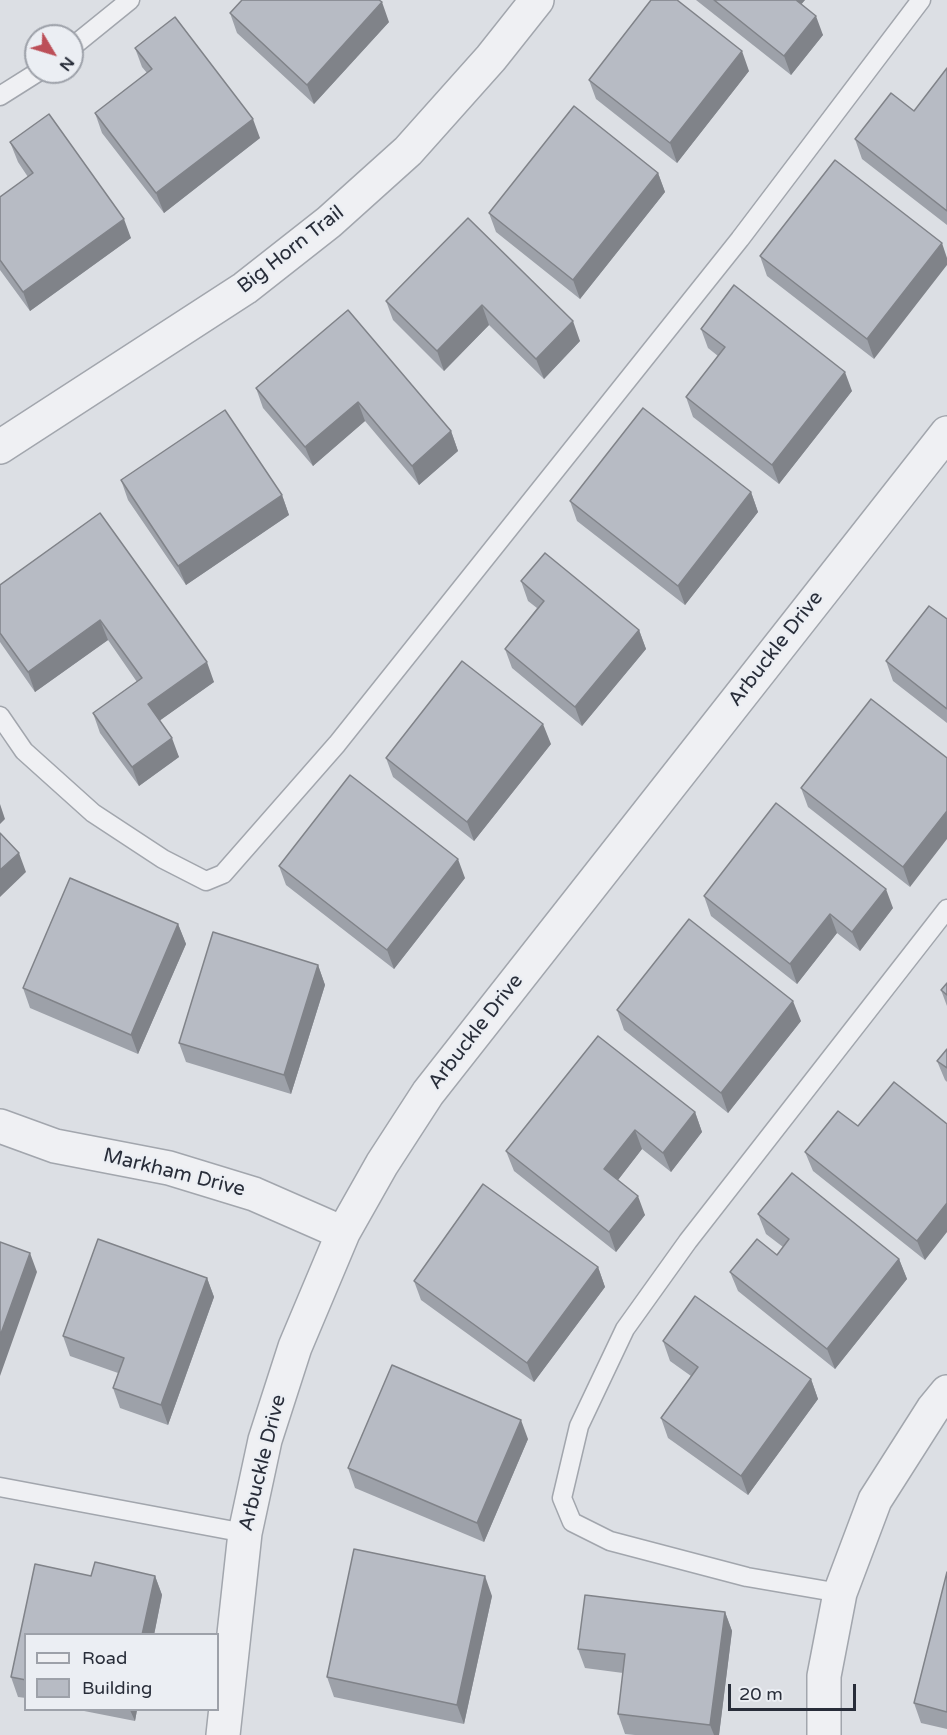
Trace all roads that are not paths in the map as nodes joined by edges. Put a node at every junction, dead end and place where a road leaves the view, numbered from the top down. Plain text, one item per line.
1 (130, 0) edge
2 (537, 0) edge
3 (921, 0) edge
4 (84, 36) edge
5 (24, 81) edge
6 (0, 96) edge
7 (947, 433) edge
8 (0, 447) edge
9 (0, 716) edge
10 (947, 909) edge
11 (0, 1126) edge
12 (344, 1233) junction
13 (947, 1392) edge
14 (0, 1487) edge
15 (245, 1533) junction
16 (840, 1593) junction
17 (223, 1735) edge
18 (824, 1735) edge

1 - 4 lane
2 - 8 street, Big Horn Trail
3 - 9 lane
5 - 6 lane
7 - 12 street, Arbuckle Drive
10 - 16 lane
11 - 12 street, Markham Drive
12 - 15 street, Arbuckle Drive
13 - 16 street
14 - 15 lane
15 - 17 street, Arbuckle Drive
16 - 18 street

